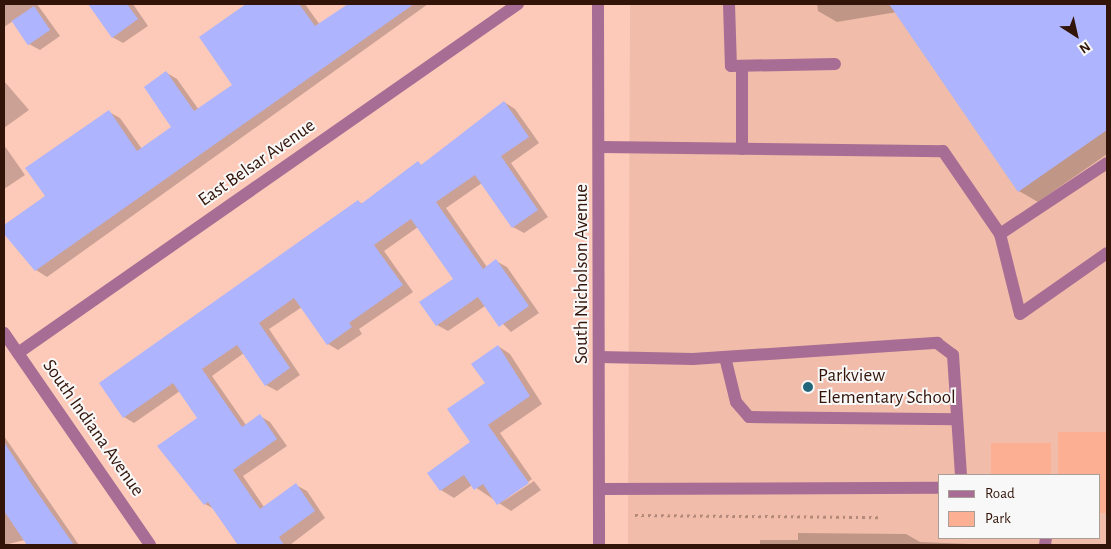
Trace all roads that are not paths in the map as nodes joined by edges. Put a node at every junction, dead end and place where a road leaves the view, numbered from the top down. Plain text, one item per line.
1 (518, 4) edge
2 (598, 4) edge
3 (730, 4) edge
4 (835, 64) dead end
5 (742, 66) junction
6 (601, 147) junction
7 (742, 148) junction
8 (1107, 163) edge
9 (1000, 234) junction
10 (1107, 253) edge
11 (4, 333) edge
12 (18, 353) junction
13 (600, 357) junction
14 (726, 357) junction
15 (957, 419) junction
16 (961, 474) edge
17 (938, 488) edge
18 (599, 489) junction
19 (150, 545) edge
20 (599, 545) edge

1 - 12 street, East Belsar Avenue
2 - 6 street, South Nicholson Avenue
3 - 5 street
4 - 5 street
5 - 7 street
6 - 7 street
6 - 13 street, South Nicholson Avenue
7 - 9 street
8 - 9 street
9 - 10 street
11 - 12 street, South Indiana Avenue
12 - 19 street, South Indiana Avenue
13 - 14 street
13 - 18 street, South Nicholson Avenue
14 - 15 street
14 - 15 street
15 - 16 street
17 - 18 street
18 - 20 street, South Nicholson Avenue

